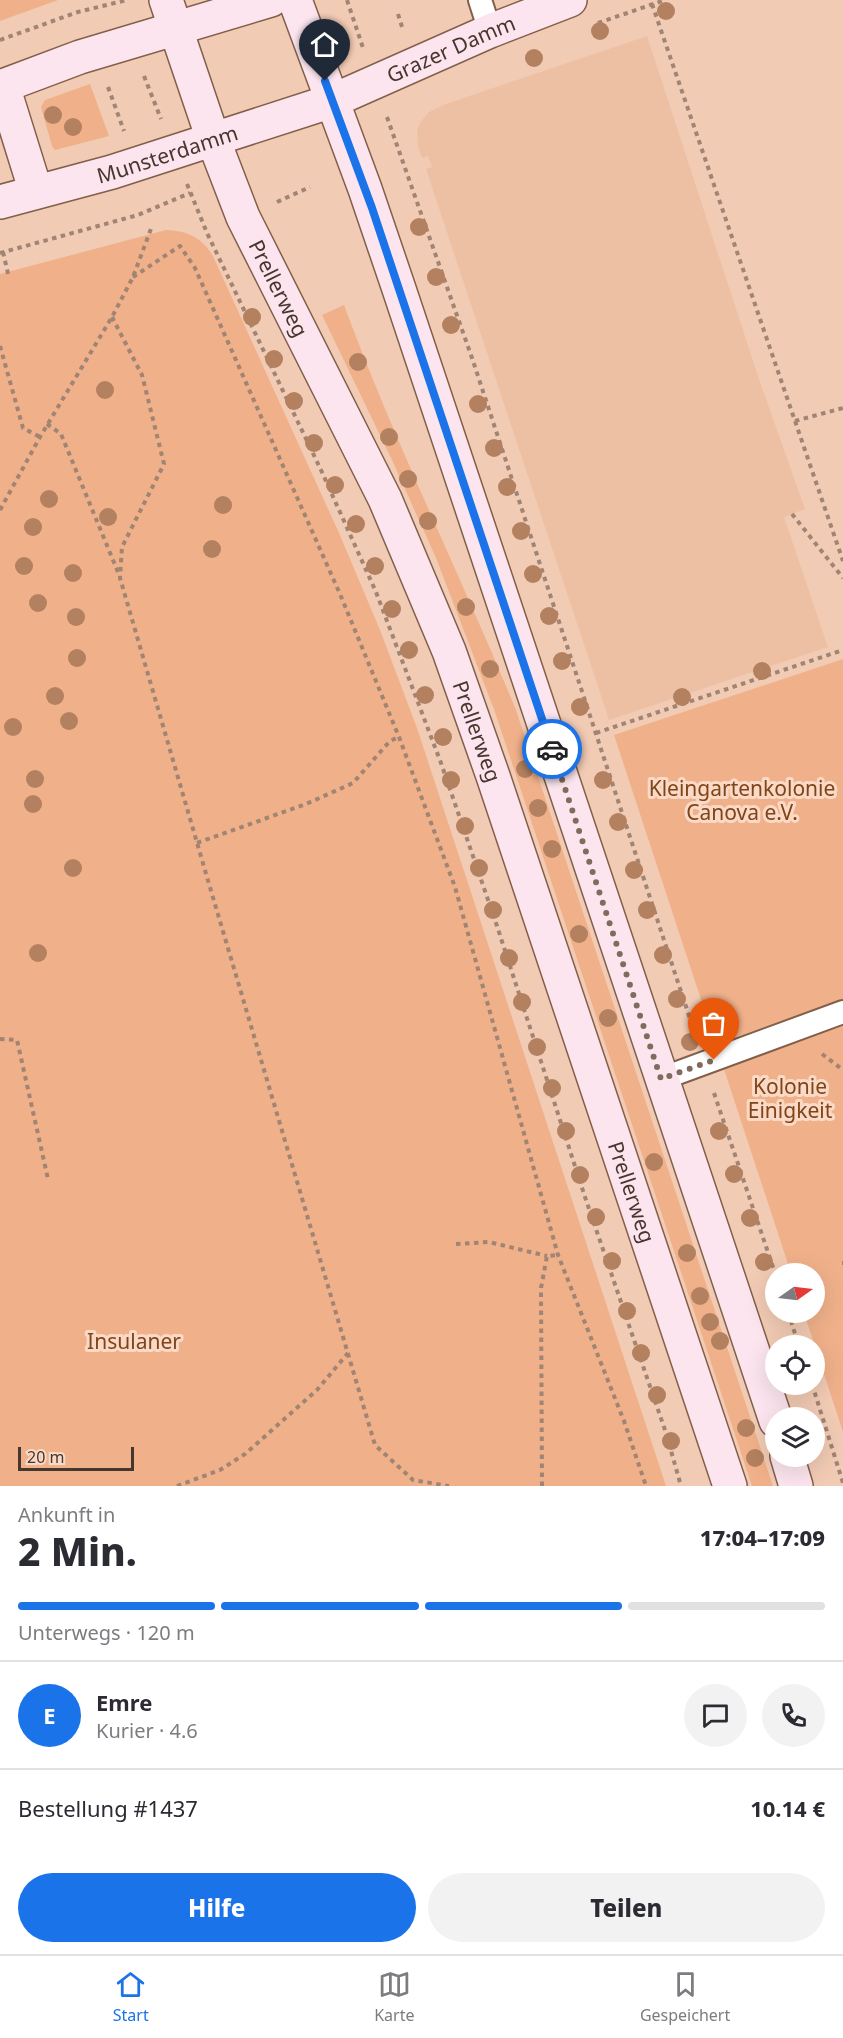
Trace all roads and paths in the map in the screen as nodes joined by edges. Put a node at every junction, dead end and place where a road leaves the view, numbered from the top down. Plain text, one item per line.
1 (127, 0) edge
2 (271, 0) edge
3 (295, 0) edge
4 (480, 0) edge
5 (570, 0) edge
6 (652, 4) dead end
7 (170, 14) edge
8 (490, 32) junction
9 (0, 40) edge
10 (105, 78) dead end
11 (2, 86) edge
12 (332, 101) junction
13 (124, 132) dead end
14 (213, 140) junction
15 (402, 162) dead end
16 (310, 187) dead end
17 (36, 192) junction
18 (0, 202) edge
19 (268, 206) dead end
20 (138, 215) dead end
21 (152, 226) dead end
22 (213, 245) dead end
23 (1, 253) edge
24 (133, 277) junction
25 (9, 278) dead end
26 (112, 316) junction
27 (0, 346) edge
28 (843, 408) edge
29 (795, 421) junction
30 (47, 424) junction
31 (39, 437) junction
32 (0, 510) edge
33 (792, 514) dead end
34 (843, 561) edge
35 (120, 578) junction
36 (843, 578) edge
37 (822, 650) dead end
38 (843, 650) edge
39 (824, 656) junction
40 (596, 733) junction
41 (399, 737) junction
42 (197, 843) junction
43 (843, 1011) edge
44 (0, 1039) edge
45 (704, 1064) junction
46 (661, 1079) junction
47 (48, 1179) dead end
48 (456, 1244) dead end
49 (558, 1255) junction
50 (547, 1256) junction
51 (772, 1263) edge
52 (348, 1353) junction
53 (815, 1395) edge
54 (771, 1407) edge
55 (790, 1467) edge
56 (843, 1483) edge
57 (177, 1486) edge
58 (449, 1486) edge
59 (542, 1486) edge
60 (646, 1486) edge
61 (681, 1486) edge
62 (730, 1486) edge
63 (796, 1486) edge

1 - 9 path
2 - 7 main road
3 - 12 main road
4 - 8 lane
5 - 8 main road, Grazer Damm
6 - 29 path
7 - 11 main road
7 - 14 main road, Prellerweg
8 - 12 main road, Grazer Damm
10 - 13 path
11 - 17 main road
12 - 14 main road, Munsterdamm
12 - 46 main road
14 - 17 main road, Munsterdamm
14 - 62 main road, Prellerweg
15 - 40 path
16 - 19 path
17 - 18 main road, Munsterdamm
20 - 23 path
21 - 24 path
22 - 61 path
23 - 25 path
24 - 26 path
24 - 41 path
26 - 30 path
26 - 35 path
27 - 31 path
28 - 29 path
29 - 34 path
30 - 31 path
30 - 35 path
31 - 32 path
33 - 36 path
35 - 42 path
37 - 39 path
38 - 39 path
39 - 40 path
40 - 45 path
41 - 42 path
41 - 49 path
42 - 52 path
43 - 45 lane
44 - 47 path
45 - 46 lane
45 - 51 path
46 - 54 main road
48 - 50 path
49 - 50 path
49 - 60 path
50 - 59 path
52 - 57 path
52 - 58 path
53 - 56 path
55 - 63 main road

